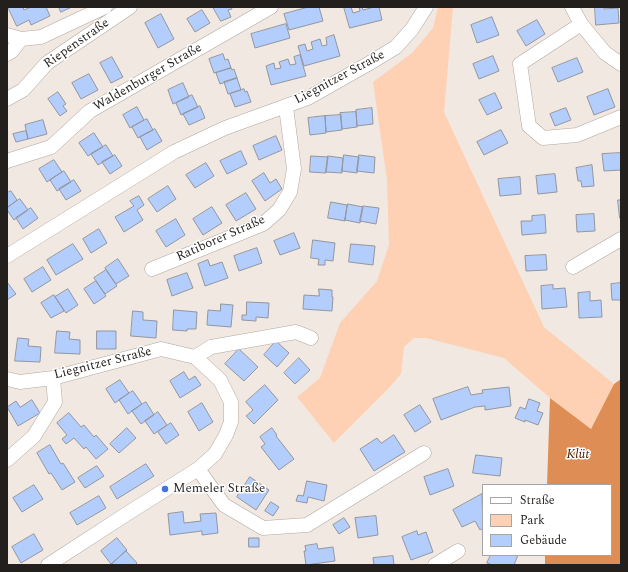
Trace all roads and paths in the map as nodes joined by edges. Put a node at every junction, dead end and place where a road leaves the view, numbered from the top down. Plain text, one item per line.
1 (105, 7) edge
2 (130, 7) edge
3 (271, 7) edge
4 (426, 7) edge
5 (572, 7) edge
6 (581, 24) junction
7 (7, 34) edge
8 (21, 39) junction
9 (7, 54) edge
10 (621, 64) edge
11 (7, 99) edge
12 (286, 107) junction
13 (621, 117) edge
14 (7, 161) edge
15 (621, 239) edge
16 (7, 256) edge
17 (573, 267) dead end
18 (152, 269) dead end
19 (311, 338) dead end
20 (195, 357) junction
21 (53, 378) junction
22 (7, 379) edge
23 (424, 453) dead end
24 (7, 460) edge
25 (198, 469) junction
26 (458, 551) dead end
27 (48, 565) edge
28 (435, 565) edge

1 - 8 street, Riepenstraße
2 - 11 street, Riepenstraße
3 - 14 street, Waldenburger Straße
4 - 12 street, Liegnitzer Straße
5 - 6 street
6 - 10 street
6 - 13 street
7 - 8 street
8 - 9 street
12 - 16 street, Liegnitzer Straße
12 - 18 street, Ratiborer Straße
15 - 17 street
19 - 20 street
20 - 21 street, Liegnitzer Straße
20 - 25 street, Liegnitzer Straße
21 - 22 street, Liegnitzer Straße
21 - 24 street
23 - 25 street
25 - 27 street, Liegnitzer Straße
26 - 28 street

